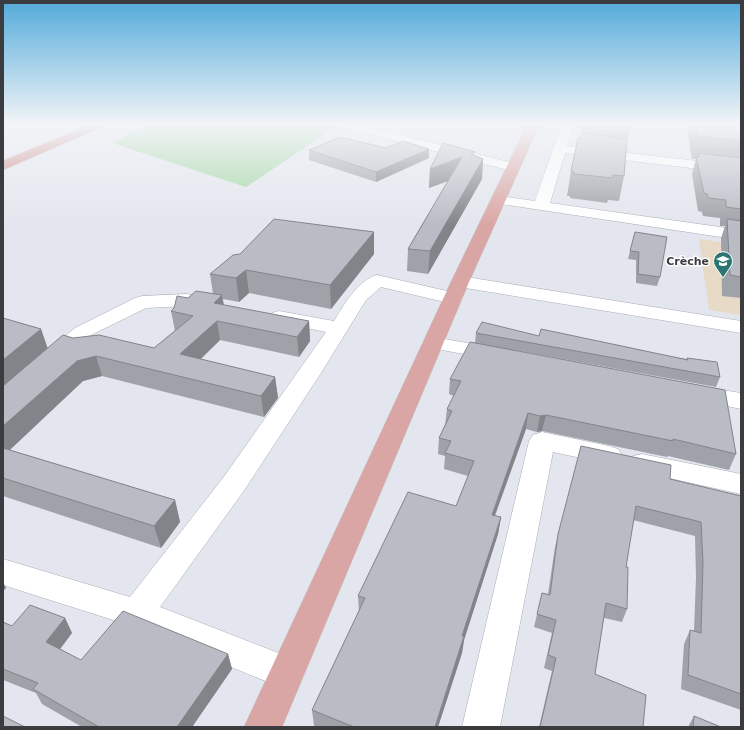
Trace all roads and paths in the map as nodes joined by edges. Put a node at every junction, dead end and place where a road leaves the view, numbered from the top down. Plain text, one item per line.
1 (24, 157) edge
2 (473, 157) edge
3 (517, 157) edge
4 (556, 157) edge
5 (629, 157) edge
6 (3, 166) edge
7 (512, 167) junction
8 (741, 170) edge
9 (499, 200) junction
10 (540, 206) junction
11 (741, 235) edge
12 (456, 290) junction
13 (225, 307) edge
14 (263, 314) edge
15 (741, 327) edge
16 (339, 328) junction
17 (433, 342) junction
18 (518, 359) edge
19 (42, 367) edge
20 (680, 389) edge
21 (741, 401) edge
22 (741, 484) edge
23 (3, 572) edge
24 (137, 613) junction
25 (287, 674) junction
26 (263, 727) edge
27 (481, 727) edge

1 - 6 highway
2 - 7 street
3 - 7 main road
4 - 10 street
5 - 8 street
7 - 9 main road
9 - 10 street
9 - 12 main road
10 - 11 street
12 - 15 street
12 - 16 street
12 - 17 main road
13 - 19 street
14 - 16 street
16 - 24 street
17 - 18 street
17 - 25 main road
20 - 21 street
22 - 27 street
23 - 24 street
24 - 25 street
25 - 26 main road

